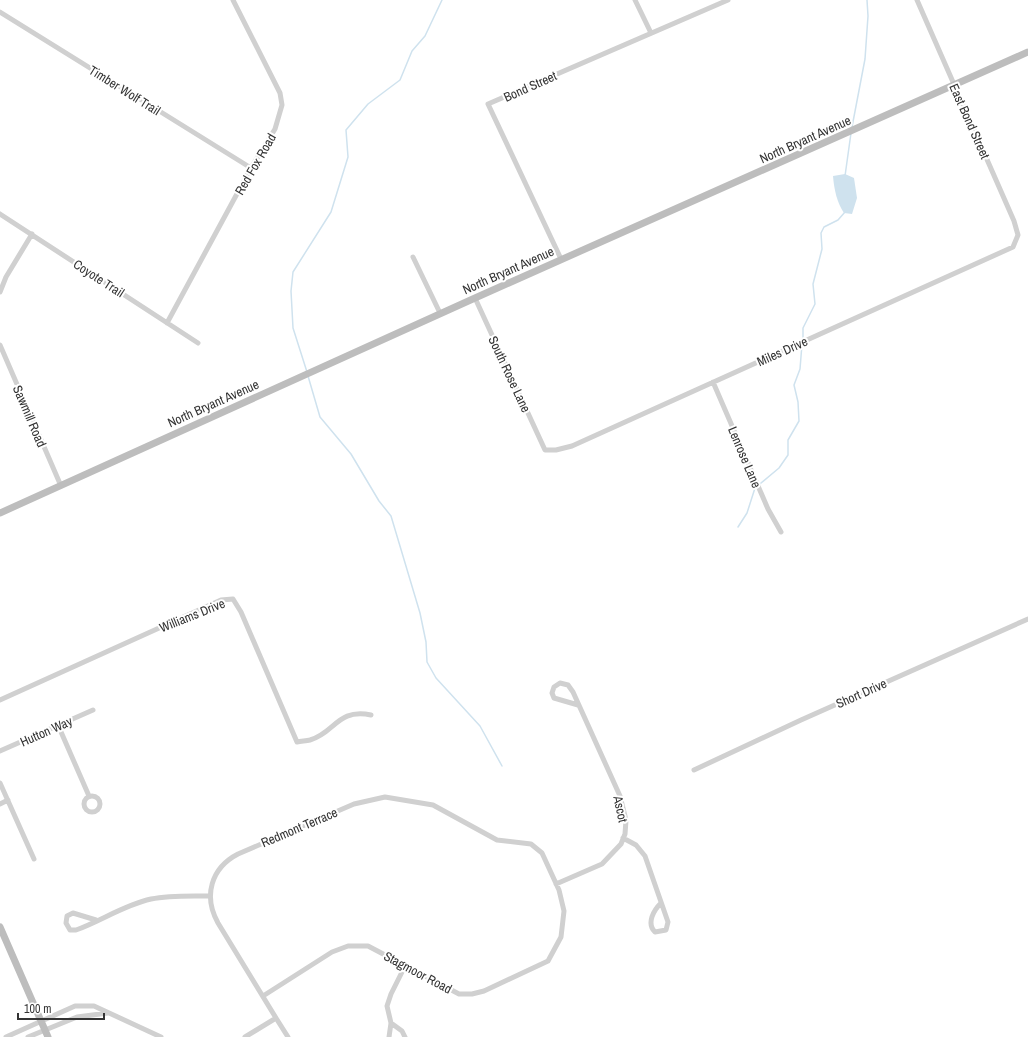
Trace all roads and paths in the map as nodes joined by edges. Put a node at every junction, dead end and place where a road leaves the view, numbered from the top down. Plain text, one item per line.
1 (233, 0) edge
2 (635, 0) edge
3 (728, 0) edge
4 (917, 0) edge
5 (0, 12) edge
6 (651, 33) junction
7 (1028, 52) edge
8 (954, 85) junction
9 (251, 168) junction
10 (0, 214) edge
11 (32, 234) junction
12 (1016, 242) joint
13 (413, 257) dead end
14 (561, 259) junction
15 (0, 292) edge
16 (475, 298) junction
17 (440, 313) junction
18 (167, 323) junction
19 (198, 342) dead end
20 (0, 345) edge
21 (713, 382) junction
22 (545, 450) joint
23 (61, 486) junction
24 (0, 513) edge
25 (781, 532) dead end
26 (1028, 619) edge
27 (0, 700) edge
28 (578, 705) junction
29 (93, 710) dead end
30 (371, 715) dead end
31 (58, 725) junction
32 (0, 751) edge
33 (694, 770) dead end
34 (0, 782) edge
35 (2, 791) edge
36 (89, 796) dead end
37 (8, 800) junction
38 (0, 804) edge
39 (624, 838) junction
40 (34, 859) dead end
41 (556, 884) junction
42 (210, 896) junction
43 (661, 903) junction
44 (96, 920) junction
45 (0, 928) edge
46 (405, 966) junction
47 (262, 996) junction
48 (109, 1013) junction
49 (276, 1018) junction
50 (41, 1021) junction
51 (391, 1023) junction
52 (45, 1030) junction
53 (6, 1037) edge
54 (28, 1037) edge
55 (48, 1037) edge
56 (161, 1037) edge
57 (245, 1037) edge
58 (288, 1037) edge
59 (389, 1037) edge
60 (405, 1037) edge

1 - 9 street, Red Fox Road
2 - 6 street
3 - 6 street, Bond Street
4 - 8 street, East Bond Street
5 - 9 street, Timber Wolf Trail
6 - 14 street, Bond Street
7 - 8 street, North Bryant Avenue
8 - 12 street, East Bond Street
8 - 14 street, North Bryant Avenue
9 - 18 street, Red Fox Road
10 - 11 street, Coyote Trail
11 - 15 street
11 - 18 street, Coyote Trail
12 - 21 street, Miles Drive
13 - 17 street
14 - 16 street, North Bryant Avenue
16 - 17 street, North Bryant Avenue
16 - 22 street, South Rose Lane
17 - 23 street, North Bryant Avenue
18 - 19 street, Coyote Trail
20 - 23 street, Sawmill Road
21 - 22 street, Miles Drive
21 - 25 street, Lenrose Lane
23 - 24 street, North Bryant Avenue
26 - 33 street, Short Drive
27 - 30 street, Williams Drive
28 - 28 street, Ascot
28 - 39 street, Ascot
29 - 31 street, Hutton Way
31 - 32 street, Hutton Way
31 - 36 street
34 - 35 street
35 - 37 street
37 - 38 street
37 - 40 street
39 - 41 street, Ascot
39 - 43 street
41 - 42 street, Redmont Terrace
41 - 46 street, Stagmoor Road
42 - 44 street
42 - 47 street, Redmont Terrace
43 - 43 street
44 - 44 street
45 - 50 street
46 - 47 street, Stagmoor Road
46 - 51 street
47 - 49 street, Redmont Terrace
48 - 50 street
48 - 52 street
48 - 56 street
49 - 57 street
49 - 58 street, Redmont Terrace
50 - 52 street
50 - 53 street
51 - 59 street
51 - 60 street
52 - 54 street
52 - 55 street

